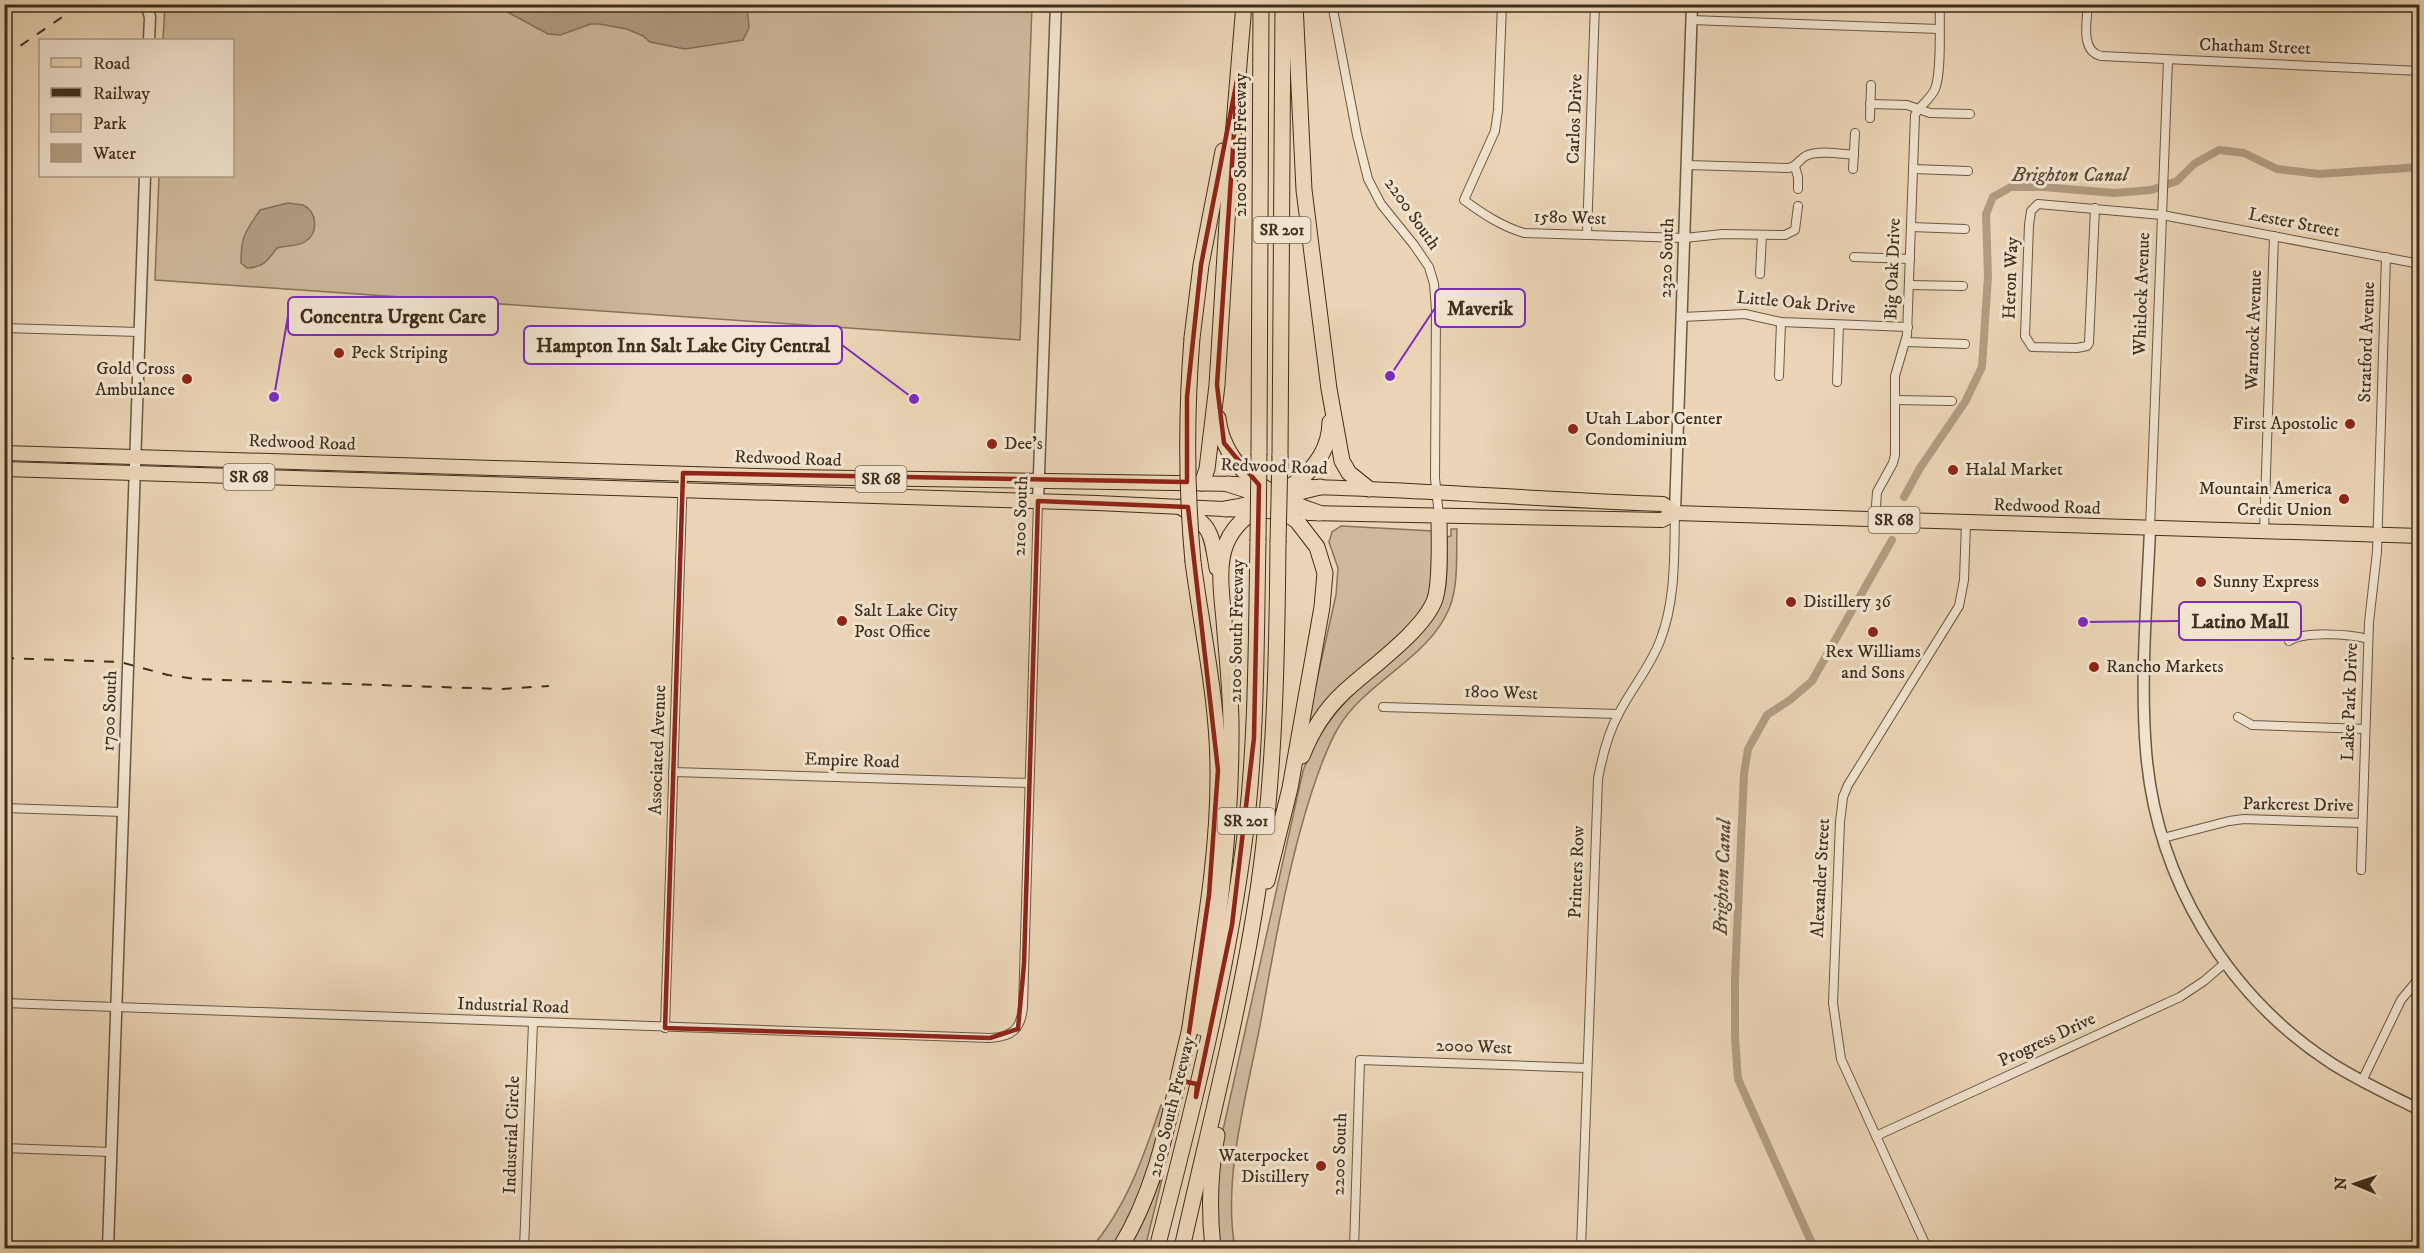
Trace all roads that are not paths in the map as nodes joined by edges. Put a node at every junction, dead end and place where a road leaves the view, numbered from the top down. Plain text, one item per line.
1 (146, 4) edge
2 (156, 4) edge
3 (1056, 4) edge
4 (1244, 4) edge
5 (1261, 4) edge
6 (1283, 4) edge
7 (1295, 4) edge
8 (1332, 4) edge
9 (1502, 4) edge
10 (1595, 4) edge
11 (1692, 4) edge
12 (1940, 4) edge
13 (2088, 4) edge
14 (150, 17) junction
15 (1691, 20) junction
16 (1939, 29) junction
17 (149, 39) edge
18 (2168, 60) junction
19 (2420, 71) edge
20 (1238, 75) junction
21 (1871, 85) dead end
22 (1870, 104) junction
23 (1919, 109) junction
24 (1970, 114) dead end
25 (1869, 118) dead end
26 (1855, 133) dead end
27 (1854, 155) junction
28 (1687, 165) junction
29 (1795, 167) junction
30 (1853, 169) dead end
31 (1913, 169) junction
32 (1968, 171) dead end
33 (145, 177) edge
34 (1798, 189) dead end
35 (1798, 206) dead end
36 (2032, 207) joint
37 (2095, 208) junction
38 (2162, 215) junction
39 (1911, 227) junction
40 (1965, 229) dead end
41 (1587, 234) junction
42 (1762, 235) junction
43 (2274, 236) junction
44 (1684, 238) junction
45 (1854, 257) dead end
46 (2386, 257) junction
47 (1910, 259) junction
48 (2420, 264) edge
49 (1760, 274) dead end
50 (1909, 285) junction
51 (1963, 286) dead end
52 (1682, 317) junction
53 (1781, 322) junction
54 (1839, 324) junction
55 (1908, 327) junction
56 (4, 328) edge
57 (139, 332) junction
58 (1906, 342) junction
59 (1965, 344) dead end
60 (1779, 376) dead end
61 (1837, 381) dead end
62 (1217, 385) junction
63 (1329, 389) junction
64 (1895, 399) junction
65 (1952, 401) dead end
66 (4, 453) edge
67 (135, 457) junction
68 (4, 469) edge
69 (134, 473) junction
70 (683, 473) junction
71 (1038, 480) junction
72 (1202, 483) junction
73 (1228, 483) joint
74 (1320, 487) joint
75 (1369, 489) junction
76 (682, 491) junction
77 (1436, 491) junction
78 (1275, 497) junction
79 (1038, 501) junction
80 (1181, 507) junction
81 (1225, 509) junction
82 (1254, 511) junction
83 (1319, 513) joint
84 (1675, 513) junction
85 (1439, 516) junction
86 (1875, 519) junction
87 (1966, 523) junction
88 (2150, 529) junction
89 (2264, 532) junction
90 (2378, 536) junction
91 (2419, 537) edge
92 (1222, 597) junction
93 (2368, 639) junction
94 (2289, 641) dead end
95 (1383, 707) dead end
96 (1618, 714) junction
97 (2238, 717) dead end
98 (2366, 729) junction
99 (674, 772) junction
100 (1029, 783) junction
101 (1290, 788) junction
102 (4, 808) edge
103 (123, 812) junction
104 (2362, 823) junction
105 (2163, 838) junction
106 (2361, 870) dead end
107 (1224, 872) junction
108 (2224, 963) junction
109 (1243, 977) junction
110 (2420, 977) edge
111 (4, 1004) edge
112 (116, 1008) junction
113 (533, 1023) junction
114 (665, 1028) junction
115 (1018, 1029) joint
116 (1189, 1034) junction
117 (1228, 1048) junction
118 (1360, 1060) joint
119 (1587, 1068) junction
120 (2362, 1081) junction
121 (1196, 1096) junction
122 (2420, 1110) edge
123 (1876, 1136) junction
124 (4, 1148) edge
125 (111, 1152) junction
126 (108, 1248) edge
127 (524, 1248) edge
128 (1120, 1248) edge
129 (1157, 1248) edge
130 (1182, 1248) edge
131 (1213, 1248) edge
132 (1354, 1248) edge
133 (1581, 1248) edge
134 (1927, 1248) edge

1 - 14 street
2 - 14 street
3 - 71 street, 2100 South
4 - 20 highway
5 - 121 highway, 2100 South Freeway / SR 201, bridge
6 - 109 highway, SR 201, bridge
7 - 63 highway
8 - 77 street, 2200 South
9 - 41 street, 1580 West
10 - 41 street, Carlos Drive
11 - 15 street, 2320 South
12 - 16 street
13 - 18 street, Chatham Street
14 - 17 street
15 - 16 street
15 - 28 street, 2320 South
16 - 23 street
18 - 19 street, Chatham Street
18 - 38 street, Whitlock Avenue
20 - 62 highway
20 - 116 highway, bridge
21 - 22 street
22 - 23 street
22 - 25 street
23 - 24 street
23 - 31 street, Big Oak Drive
26 - 27 street
27 - 29 street
27 - 30 street
28 - 29 street
28 - 44 street, 2320 South
29 - 34 street
31 - 32 street
31 - 39 street, Big Oak Drive
33 - 57 street, 1700 South
35 - 42 street, 1580 West
36 - 37 street, Lester Street
36 - 37 street, Heron Way
37 - 38 street, Lester Street
38 - 43 street, Lester Street
38 - 88 street, Whitlock Avenue
39 - 40 street
39 - 47 street, Big Oak Drive
41 - 44 street, 1580 West
42 - 44 street, 1580 West
42 - 49 street
43 - 46 street, Lester Street
43 - 89 street, Warnock Avenue
44 - 52 street, 2320 South
45 - 47 street
46 - 48 street, Lester Street
46 - 90 street, Stratford Avenue
47 - 50 street, Big Oak Drive
50 - 51 street
50 - 55 street, Big Oak Drive
52 - 53 street, Little Oak Drive
52 - 84 street, 2320 South
53 - 54 street, Little Oak Drive
53 - 60 street
54 - 55 street, Little Oak Drive
54 - 61 street
55 - 58 street, Big Oak Drive
56 - 57 street
57 - 67 street, 1700 South
58 - 59 street
58 - 64 street, Big Oak Drive
62 - 72 highway
62 - 78 highway
63 - 75 highway
63 - 78 highway
64 - 65 street
64 - 86 street, Big Oak Drive
66 - 67 main road, Redwood Road / SR 68
67 - 69 street, 1700 South
67 - 70 main road, Redwood Road / SR 68
68 - 69 main road, Redwood Road / SR 68
69 - 76 main road, Redwood Road / SR 68
69 - 103 street, 1700 South
70 - 71 main road, Redwood Road / SR 68
70 - 76 street, Associated Avenue
71 - 72 main road, Redwood Road / SR 68
71 - 79 street, 2100 South
72 - 73 main road, Redwood Road / SR 68
73 - 78 highway
74 - 75 main road, Redwood Road / SR 68
74 - 78 highway
75 - 77 main road, Redwood Road / SR 68
76 - 79 main road, Redwood Road / SR 68
76 - 99 street, Associated Avenue
77 - 84 main road, Redwood Road / SR 68
77 - 85 street, 2200 South
78 - 81 highway
78 - 82 highway
78 - 83 highway
78 - 101 highway
79 - 80 main road, Redwood Road / SR 68
79 - 100 street, 2100 South
80 - 81 main road, Redwood Road / SR 68
80 - 92 highway
81 - 82 main road, Redwood Road / SR 68
82 - 92 highway
83 - 85 main road, Redwood Road / SR 68
84 - 85 main road, Redwood Road / SR 68
84 - 86 main road, Redwood Road / SR 68
84 - 96 street, Printers Row
85 - 101 highway
86 - 87 main road, Redwood Road / SR 68
87 - 88 main road, Redwood Road / SR 68
87 - 123 street, Alexander Street
88 - 89 main road, Redwood Road / SR 68
88 - 105 street
89 - 90 main road, Redwood Road / SR 68
90 - 91 main road, Redwood Road / SR 68
90 - 93 street, Lake Park Drive
92 - 107 highway
93 - 94 street
93 - 98 street, Lake Park Drive
95 - 96 street, 1800 West
96 - 119 street, Printers Row
97 - 98 street
98 - 104 street, Lake Park Drive
99 - 100 street, Empire Road
99 - 114 street, Associated Avenue
100 - 115 street, 2100 South
101 - 109 highway
102 - 103 street
103 - 112 street, 1700 South
104 - 105 street, Parkcrest Drive
104 - 106 street, Lake Park Drive
105 - 108 street
107 - 116 highway
107 - 121 highway
108 - 120 street
108 - 123 street, Progress Drive
109 - 117 highway, SR 201
110 - 120 street
111 - 112 street, Industrial Road
112 - 113 street, Industrial Road
112 - 125 street, 1700 South
113 - 114 street, Industrial Road
113 - 127 street, Industrial Circle
114 - 115 street, Industrial Road
116 - 128 highway
117 - 130 highway, SR 201
117 - 131 highway
118 - 119 street, 2000 West
118 - 132 street, 2200 South
119 - 133 street, Printers Row
120 - 122 street
121 - 129 highway, 2100 South Freeway / SR 201
123 - 134 street, Alexander Street
124 - 125 street
125 - 126 street, 1700 South

